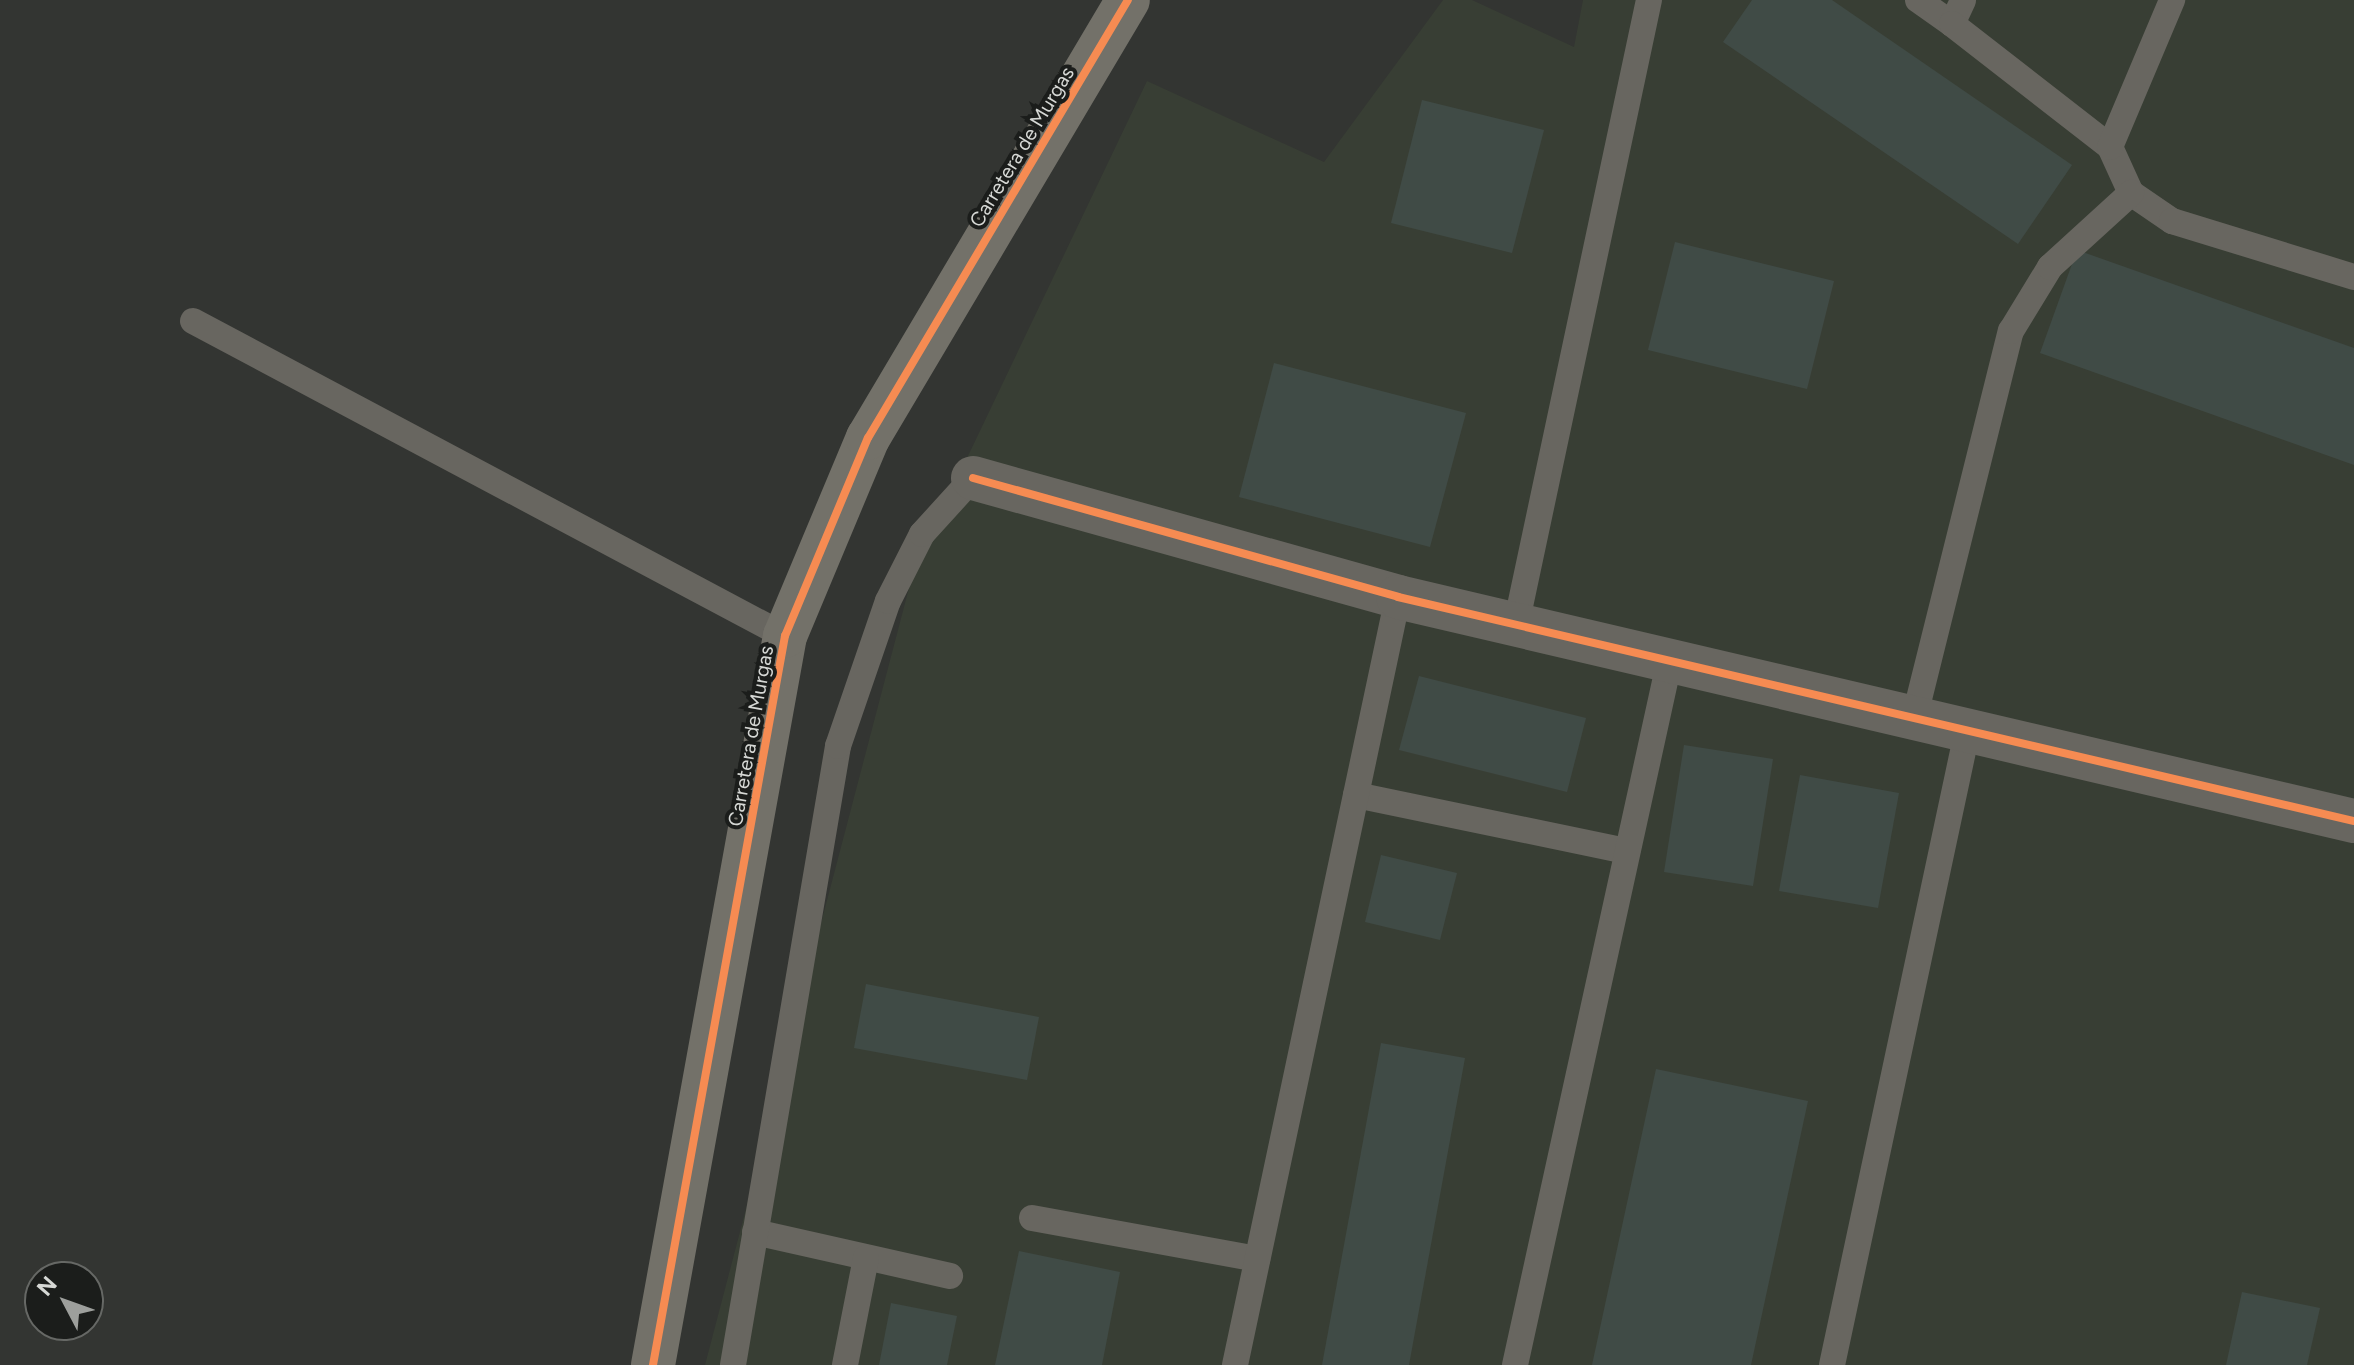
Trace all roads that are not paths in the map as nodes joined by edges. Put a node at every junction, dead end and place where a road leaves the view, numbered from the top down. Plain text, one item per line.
1 (1128, 0) edge
2 (1649, 0) edge
3 (1918, 0) edge
4 (2172, 0) edge
5 (1958, 12) edge
6 (2110, 147) junction
7 (2131, 193) junction
8 (2354, 277) edge
9 (193, 321) dead end
10 (973, 478) joint
11 (1398, 597) junction
12 (1516, 625) junction
13 (785, 636) junction
14 (1670, 659) junction
15 (1915, 715) junction
16 (1968, 728) junction
17 (1356, 795) junction
18 (2354, 821) edge
19 (1627, 851) junction
20 (1032, 1218) dead end
21 (755, 1232) junction
22 (866, 1258) junction
23 (1257, 1259) junction
24 (950, 1276) dead end
25 (653, 1365) edge
26 (733, 1365) edge
27 (845, 1365) edge
28 (1235, 1365) edge
29 (1515, 1365) edge
30 (1832, 1365) edge

1 - 13 street, Carretera de Murgas
2 - 12 lane
3 - 5 lane
4 - 6 lane
5 - 6 lane
6 - 7 lane
7 - 8 lane
7 - 15 lane
9 - 13 lane
10 - 11 street
10 - 21 lane
11 - 12 street
11 - 17 lane
12 - 14 street
13 - 25 street, Carretera de Murgas
14 - 15 street
14 - 19 lane
15 - 16 street
16 - 18 street
16 - 30 lane
17 - 19 lane
17 - 23 lane
19 - 29 lane
20 - 23 lane
21 - 22 lane
21 - 26 lane
22 - 24 lane
22 - 27 lane
23 - 28 lane

